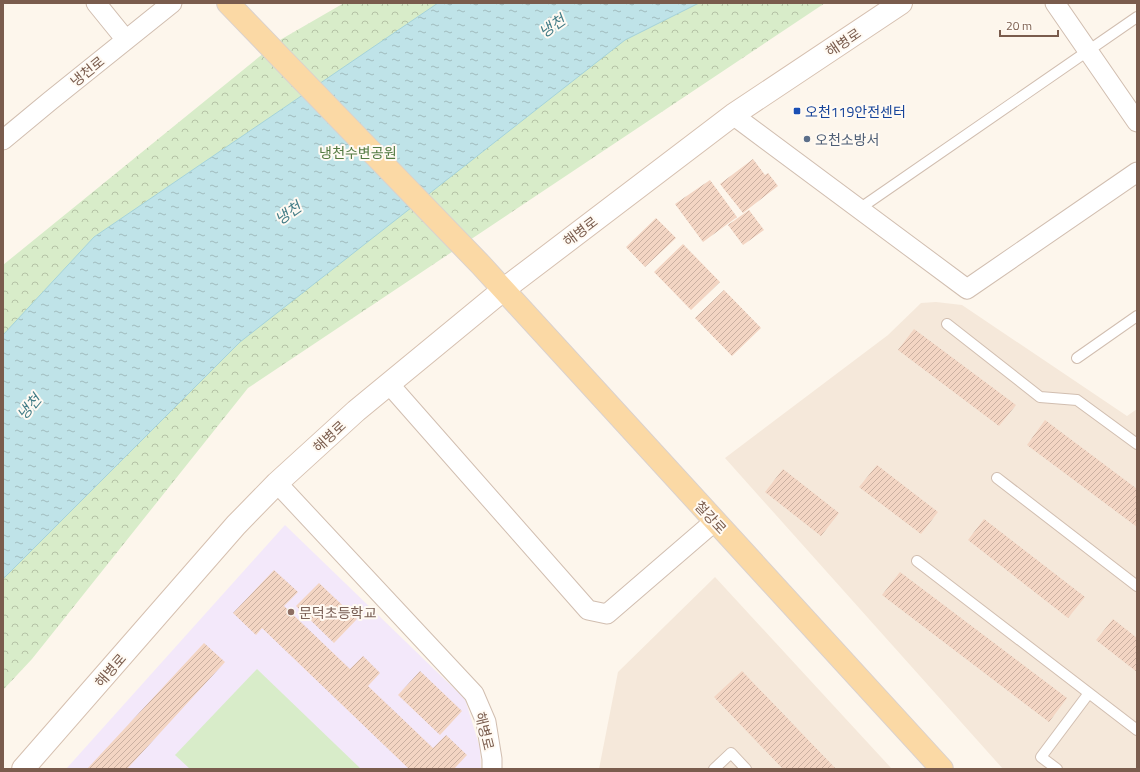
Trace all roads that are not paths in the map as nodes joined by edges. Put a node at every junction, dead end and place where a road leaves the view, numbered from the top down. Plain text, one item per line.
1 (96, 3) edge
2 (172, 3) edge
3 (901, 3) edge
4 (1055, 3) edge
5 (231, 6) edge
6 (1137, 18) edge
7 (126, 40) junction
8 (1088, 51) junction
9 (733, 115) junction
10 (1137, 122) edge
11 (3, 140) edge
12 (1137, 172) edge
13 (859, 209) junction
14 (503, 290) junction
15 (1137, 316) edge
16 (947, 324) dead end
17 (1077, 358) dead end
18 (389, 384) junction
19 (1137, 444) edge
20 (997, 478) dead end
21 (278, 483) junction
22 (715, 521) junction
23 (916, 561) dead end
24 (1137, 586) edge
25 (1089, 693) junction
26 (1137, 730) edge
27 (29, 767) edge
28 (492, 769) edge
29 (714, 769) edge
30 (746, 769) edge
31 (942, 769) edge
32 (1057, 769) edge

1 - 7 street
2 - 7 street, 냉천로
3 - 9 street, 해병로
4 - 8 street
5 - 14 main road, 철강로
6 - 8 lane
7 - 11 street, 냉천로
8 - 10 street
8 - 13 lane
9 - 13 street
9 - 14 street, 해병로
12 - 13 street
14 - 18 street, 해병로
14 - 22 main road, 철강로
15 - 17 lane
16 - 19 lane
18 - 21 street, 해병로
18 - 22 street
20 - 24 lane
21 - 27 street, 해병로
21 - 28 street, 해병로
22 - 31 main road, 철강로
23 - 25 lane
25 - 26 lane
25 - 32 lane
29 - 30 lane

